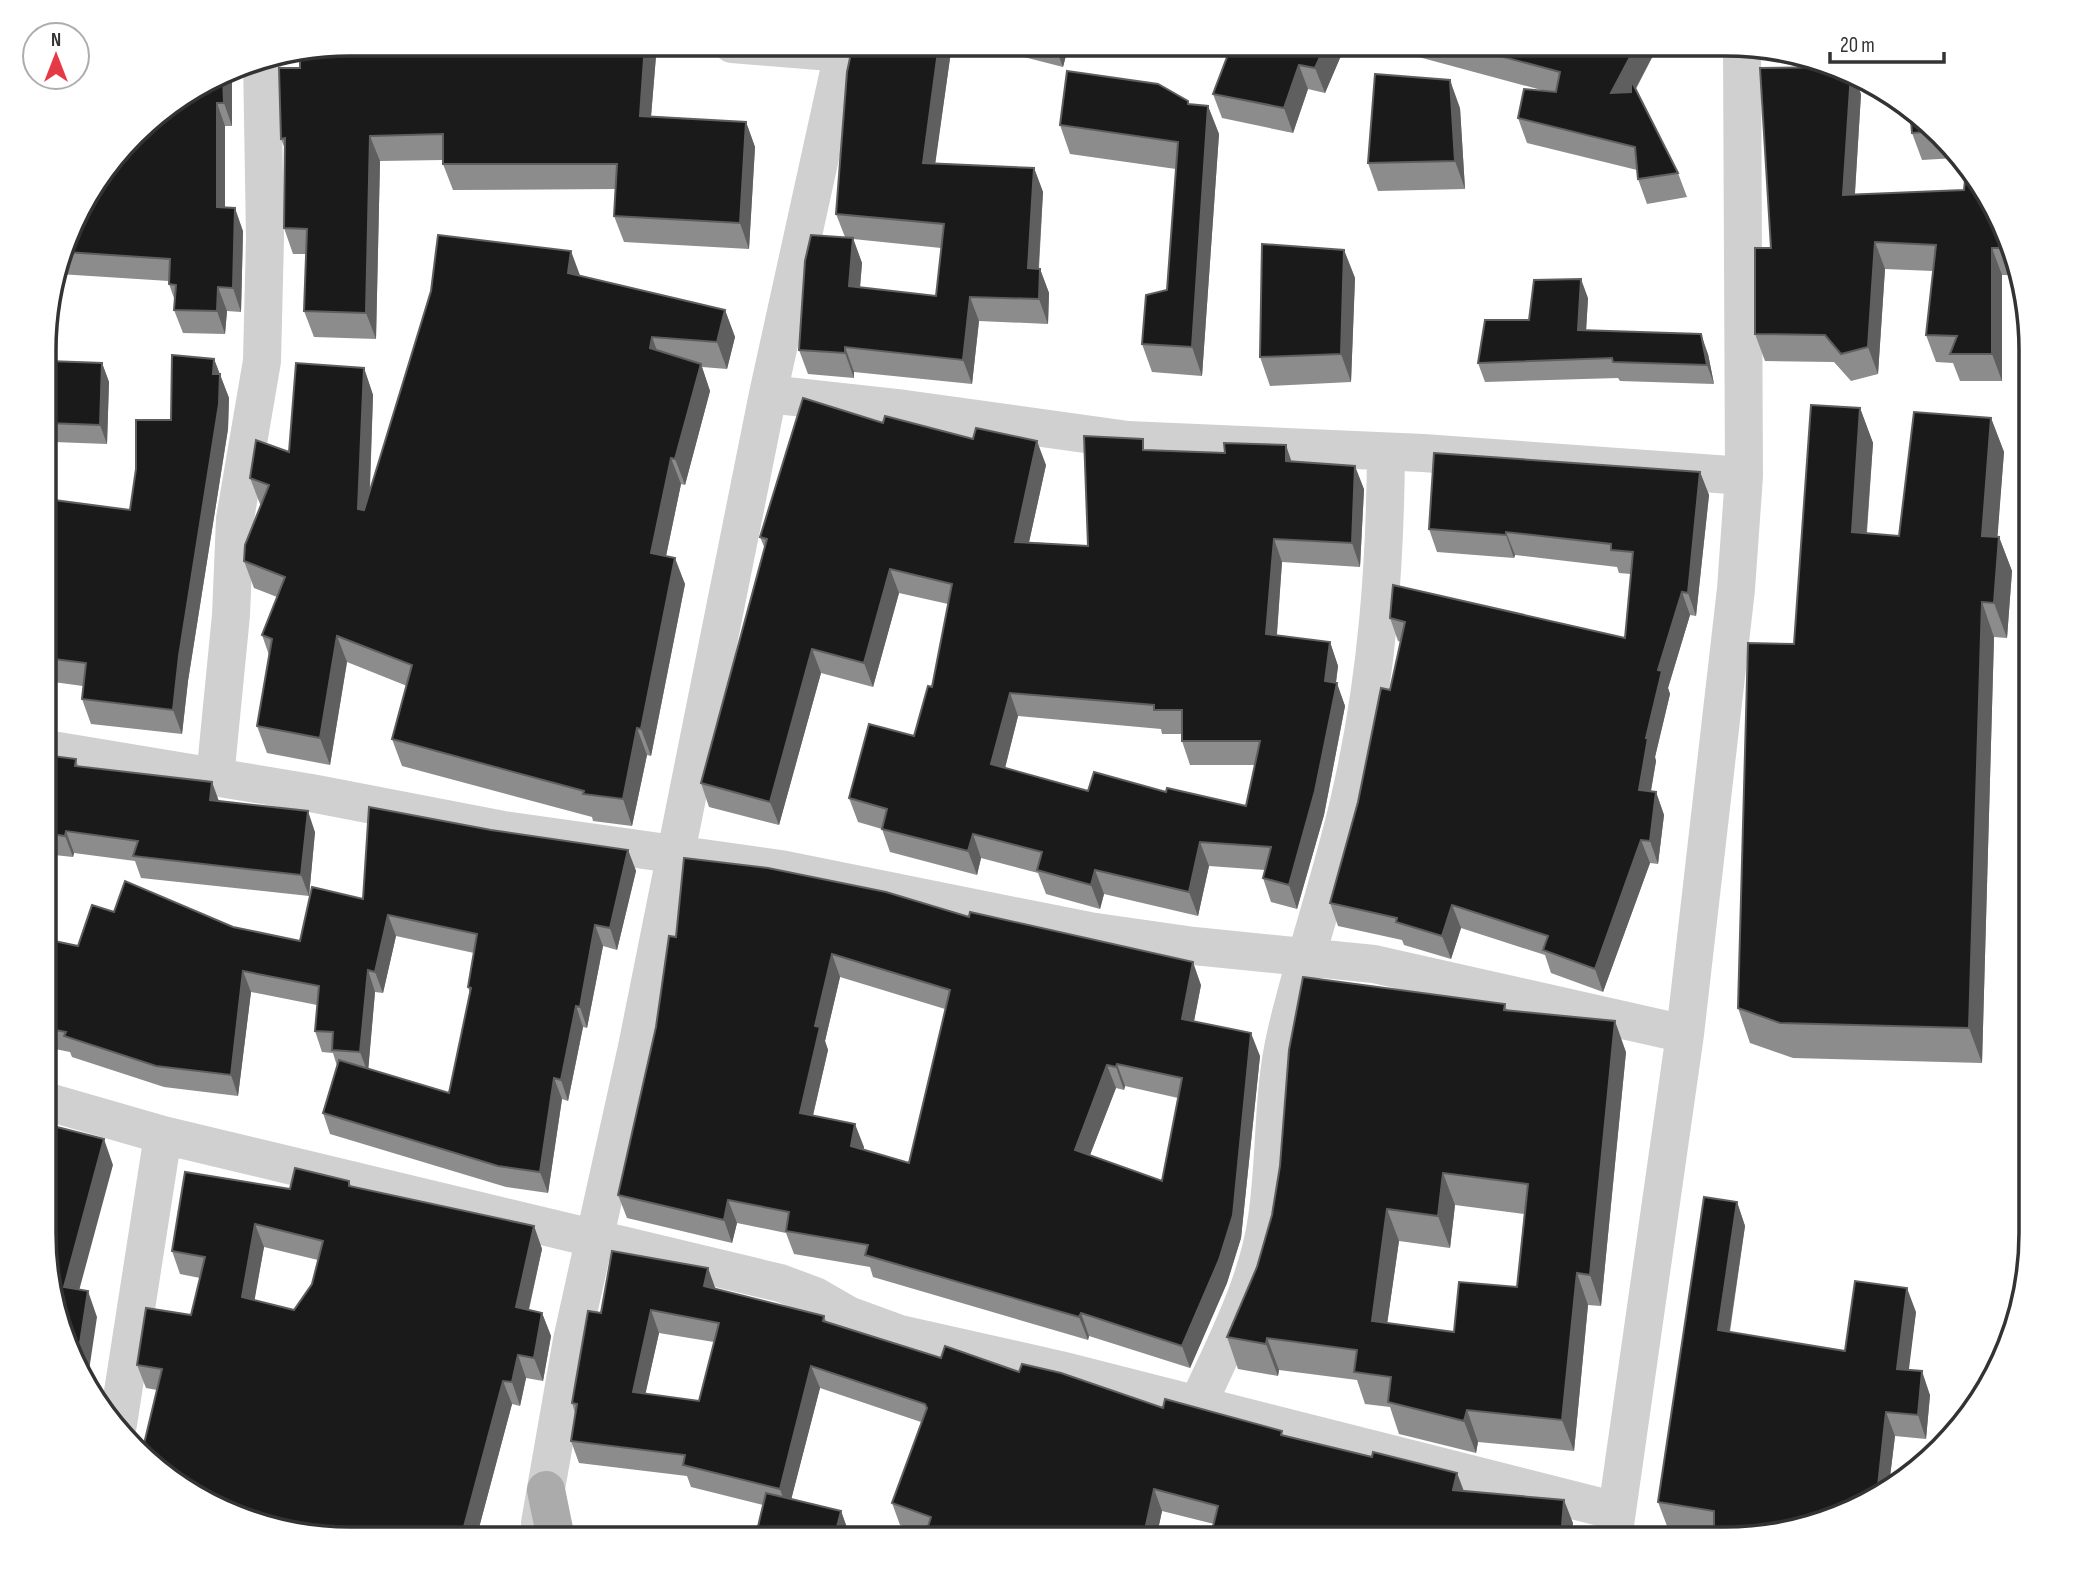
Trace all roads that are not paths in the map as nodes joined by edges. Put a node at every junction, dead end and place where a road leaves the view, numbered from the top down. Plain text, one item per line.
1 (842, 56) edge
2 (1742, 57) edge
3 (262, 70) edge
4 (768, 394) junction
5 (1386, 453) junction
6 (1744, 476) junction
7 (56, 751) edge
8 (215, 778) junction
9 (676, 856) junction
10 (1306, 956) junction
11 (1685, 1034) junction
12 (56, 1104) edge
13 (163, 1135) junction
14 (593, 1240) junction
15 (1197, 1406) junction
16 (119, 1415) edge
17 (546, 1490) junction
18 (1614, 1525) edge
19 (538, 1527) edge
20 (554, 1527) edge

1 - 4 street
2 - 6 street
3 - 8 street
4 - 5 street
4 - 9 street
5 - 6 street
5 - 10 street
6 - 11 street
7 - 8 street
8 - 9 street
9 - 10 street
9 - 14 street
10 - 11 street
10 - 15 street
11 - 18 street
12 - 13 street
13 - 14 street
13 - 16 street
14 - 15 street
14 - 17 street
15 - 18 street
17 - 19 street
17 - 20 main road

